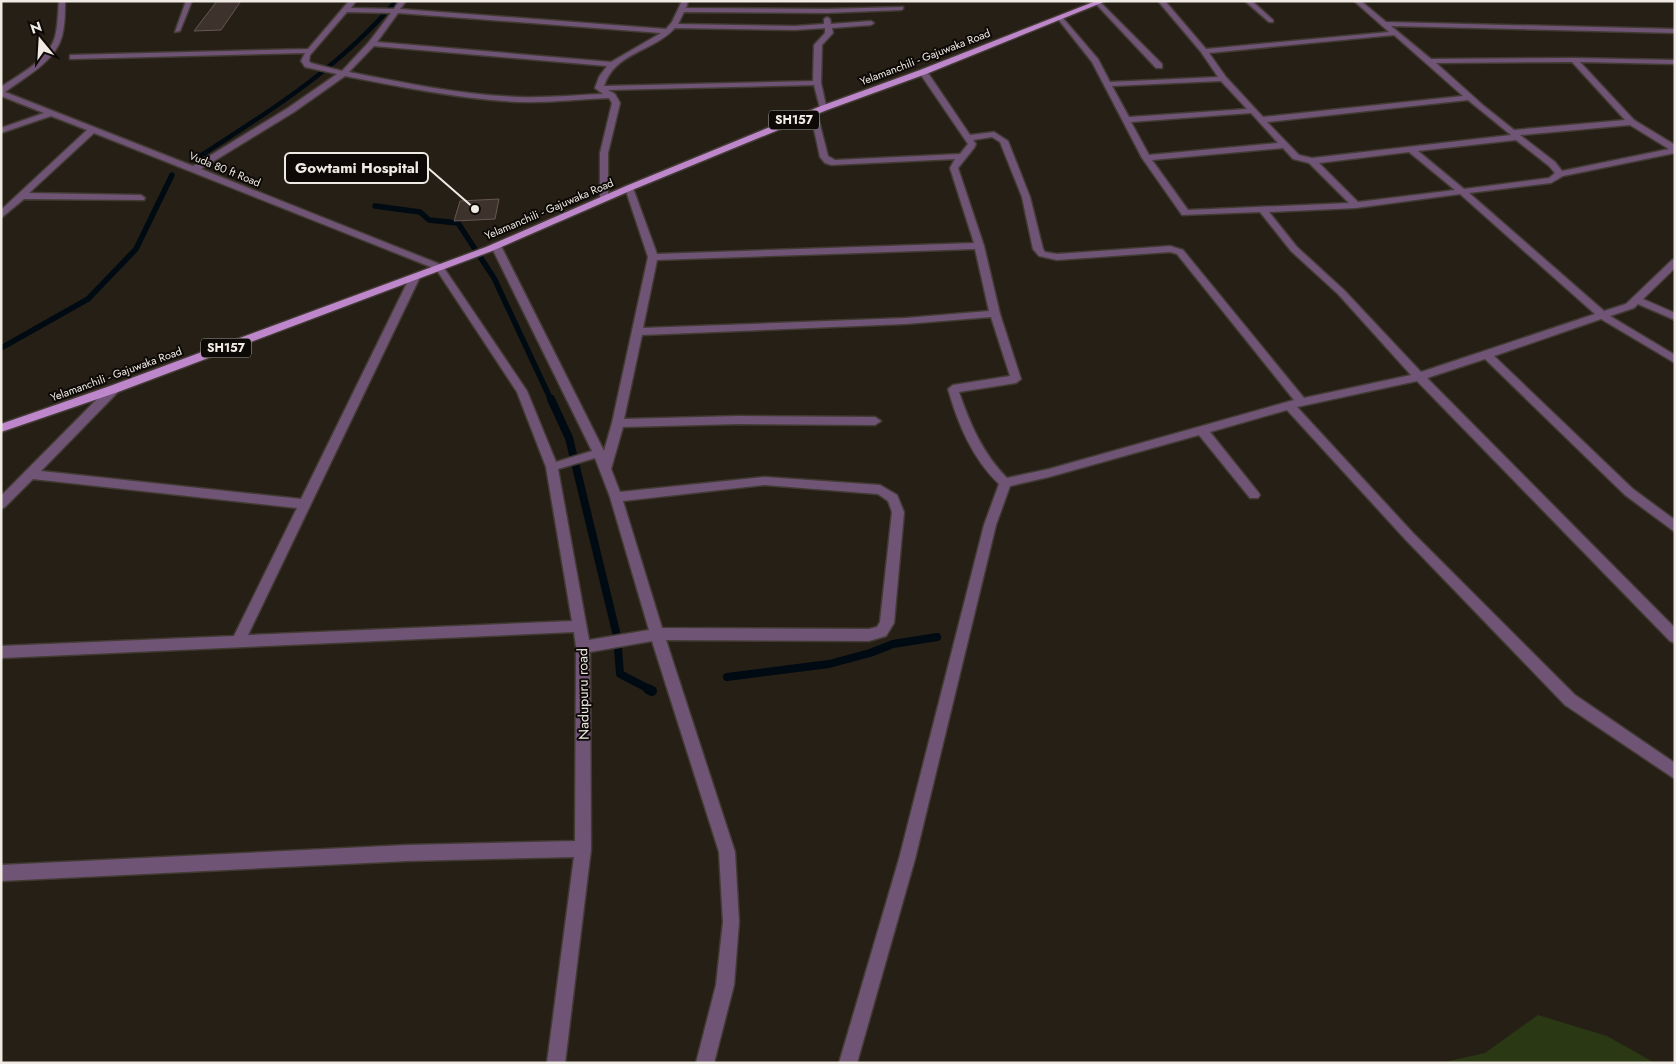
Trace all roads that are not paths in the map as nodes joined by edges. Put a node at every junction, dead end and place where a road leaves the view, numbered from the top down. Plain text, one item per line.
1 (62, 1) edge
2 (189, 1) edge
3 (353, 1) edge
4 (403, 1) edge
5 (685, 1) edge
6 (800, 1) edge
7 (1161, 1) edge
8 (1248, 1) edge
9 (1357, 1) edge
10 (1100, 2) edge
11 (901, 8) dead end
12 (345, 10) junction
13 (681, 10) junction
14 (397, 11) junction
15 (797, 11) junction
16 (826, 11) junction
17 (1060, 18) junction
18 (1271, 21) dead end
19 (871, 23) dead end
20 (1386, 24) junction
21 (828, 27) junction
22 (671, 29) junction
23 (177, 31) dead end
24 (1675, 31) edge
25 (1396, 33) junction
26 (372, 44) junction
27 (310, 51) junction
28 (1204, 51) junction
29 (73, 57) dead end
30 (1574, 60) junction
31 (1429, 61) junction
32 (1674, 63) edge
33 (613, 64) junction
34 (1160, 66) dead end
35 (923, 72) junction
36 (344, 73) junction
37 (1223, 79) junction
38 (817, 83) junction
39 (1108, 84) junction
40 (600, 88) junction
41 (1, 92) edge
42 (612, 96) junction
43 (1469, 98) junction
44 (824, 108) junction
45 (1252, 111) junction
46 (52, 113) junction
47 (813, 113) junction
48 (1126, 120) junction
49 (1261, 120) junction
50 (1631, 122) junction
51 (92, 130) junction
52 (1, 131) edge
53 (1515, 135) junction
54 (969, 138) junction
55 (1658, 139) junction
56 (1675, 139) edge
57 (1284, 146) junction
58 (1411, 149) junction
59 (1675, 150) edge
60 (962, 156) junction
61 (1146, 158) junction
62 (1312, 161) junction
63 (195, 169) junction
64 (1560, 174) junction
65 (629, 188) junction
66 (1464, 193) junction
67 (22, 196) junction
68 (140, 198) dead end
69 (604, 199) junction
70 (1356, 205) junction
71 (1264, 211) junction
72 (1, 216) edge
73 (979, 246) junction
74 (493, 247) junction
75 (653, 257) junction
76 (1675, 262) edge
77 (444, 266) junction
78 (415, 277) junction
79 (1638, 300) junction
80 (995, 314) junction
81 (1603, 316) junction
82 (1675, 317) edge
83 (637, 332) junction
84 (1486, 354) junction
85 (1675, 360) edge
86 (1419, 377) junction
87 (114, 389) junction
88 (1295, 404) junction
89 (875, 421) dead end
90 (618, 423) junction
91 (1, 428) edge
92 (1202, 430) junction
93 (598, 452) junction
94 (552, 467) junction
95 (605, 469) junction
96 (31, 474) junction
97 (1005, 483) junction
98 (1254, 494) dead end
99 (616, 498) junction
100 (1, 504) edge
101 (305, 504) junction
102 (1675, 527) edge
103 (579, 626) junction
104 (657, 634) junction
105 (1675, 637) edge
106 (238, 642) junction
107 (583, 647) junction
108 (1, 652) edge
109 (1675, 772) edge
110 (583, 849) junction
111 (1, 873) edge
112 (556, 1063) edge
113 (705, 1063) edge
114 (848, 1063) edge

1 - 41 street
2 - 23 street
3 - 12 street
4 - 14 street
5 - 13 street
6 - 15 street
7 - 28 street
8 - 18 street
9 - 20 street
10 - 17 main road, Yelamanchili - Gajuwaka Road / SH157
10 - 34 street
11 - 16 street
12 - 14 street
12 - 27 street
13 - 15 street
13 - 22 street
14 - 22 street
14 - 26 street
15 - 16 street
16 - 21 street
17 - 35 main road, Yelamanchili - Gajuwaka Road / SH157
17 - 39 street
19 - 21 street
20 - 24 street
20 - 25 street
21 - 22 street
21 - 38 street
22 - 33 street
25 - 28 street
25 - 31 street
26 - 33 street
26 - 36 street
27 - 29 street
27 - 36 street
28 - 37 street
30 - 31 street
30 - 32 street
30 - 50 street
31 - 43 street
33 - 40 street
35 - 44 main road, Yelamanchili - Gajuwaka Road / SH157
35 - 54 street
36 - 42 street
36 - 63 street
37 - 39 street
37 - 45 street
38 - 40 street
38 - 44 street
39 - 48 street
40 - 42 street
41 - 46 street, Vuda 80 ft Road
42 - 69 street
43 - 49 street
43 - 53 street
44 - 47 main road, Yelamanchili - Gajuwaka Road / SH157
45 - 48 street
45 - 49 street
46 - 51 street, Vuda 80 ft Road
46 - 52 street
47 - 60 street
47 - 65 main road, Yelamanchili - Gajuwaka Road / SH157
48 - 61 street
49 - 57 street
50 - 53 street
50 - 55 street
51 - 63 street, Vuda 80 ft Road
51 - 67 street
53 - 58 street
53 - 64 street
54 - 60 street
54 - 88 street
55 - 56 street
55 - 59 street
57 - 61 street
57 - 62 street
58 - 62 street
58 - 66 street
59 - 64 street
60 - 73 street
61 - 71 street
62 - 70 street
63 - 77 street, Vuda 80 ft Road
64 - 66 street
65 - 69 main road, Yelamanchili - Gajuwaka Road / SH157
65 - 75 street
66 - 70 street
66 - 81 street
67 - 68 street
67 - 72 street
69 - 74 main road, Yelamanchili - Gajuwaka Road / SH157
70 - 71 street
71 - 86 street
73 - 75 street
73 - 80 street
74 - 77 main road, Yelamanchili - Gajuwaka Road / SH157
74 - 93 street
75 - 83 street
76 - 79 street
77 - 78 main road, Yelamanchili - Gajuwaka Road / SH157
77 - 94 street, Nadupuru road
78 - 87 main road, Yelamanchili - Gajuwaka Road / SH157
78 - 101 street
79 - 81 street
79 - 82 street
80 - 83 street
80 - 97 street
81 - 84 street
81 - 85 street
83 - 90 street
84 - 86 street
84 - 102 street
86 - 88 street
86 - 105 street
87 - 91 main road, Yelamanchili - Gajuwaka Road / SH157
87 - 96 street
88 - 92 street
88 - 109 street
89 - 90 street
90 - 95 street
92 - 97 street
92 - 98 street
93 - 94 street
93 - 95 street
94 - 103 street, Nadupuru road
95 - 99 street
96 - 100 street
96 - 101 street
97 - 114 street
99 - 104 street
99 - 104 street
101 - 106 street
103 - 106 street
103 - 107 street, Nadupuru road
104 - 107 street
104 - 113 street
106 - 108 street
107 - 110 street, Nadupuru road
110 - 111 street
110 - 112 street, Nadupuru road

